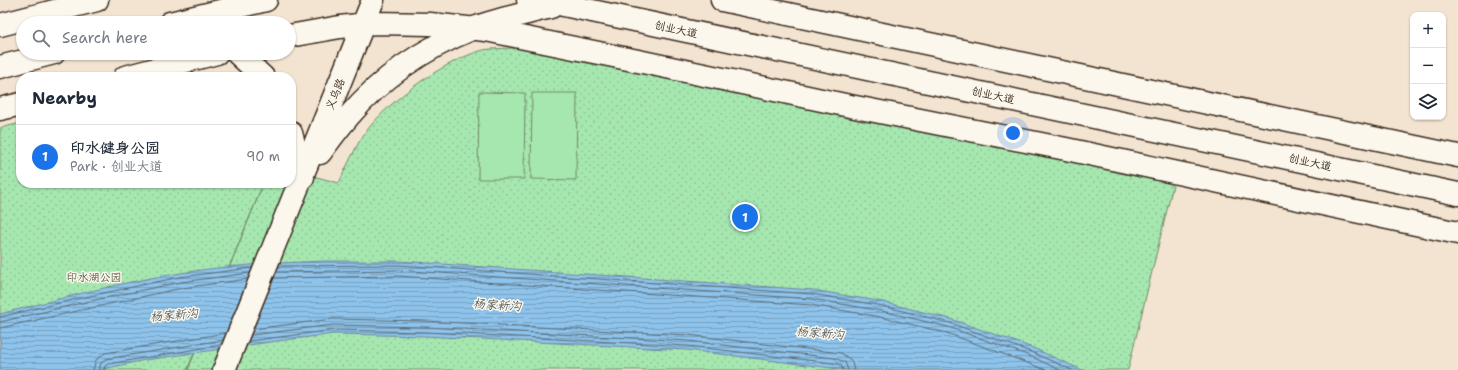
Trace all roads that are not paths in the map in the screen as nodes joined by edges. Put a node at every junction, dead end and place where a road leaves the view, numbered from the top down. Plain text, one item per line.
1 (97, 0) edge
2 (234, 0) edge
3 (266, 0) edge
4 (373, 0) edge
5 (528, 0) edge
6 (722, 0) edge
7 (556, 2) edge
8 (214, 12) junction
9 (37, 16) edge
10 (198, 16) edge
11 (16, 22) edge
12 (364, 24) junction
13 (0, 26) edge
14 (473, 29) junction
15 (296, 35) edge
16 (27, 60) edge
17 (190, 60) edge
18 (245, 60) edge
19 (0, 67) edge
20 (144, 72) edge
21 (258, 72) edge
22 (16, 105) edge
23 (0, 109) edge
24 (1458, 156) edge
25 (296, 161) edge
26 (300, 183) junction
27 (1458, 194) edge
28 (1458, 233) edge
29 (224, 370) edge

1 - 9 main road
2 - 8 main road
3 - 8 main road
4 - 12 main road, 义乌路
5 - 7 main road, 创业大道
6 - 24 main road
7 - 14 main road
7 - 27 main road, 创业大道
8 - 10 main road
11 - 13 main road
12 - 14 main road
12 - 15 main road
12 - 26 main road, 义乌路
14 - 26 main road
14 - 28 main road
16 - 19 main road
17 - 20 main road
18 - 21 main road
22 - 23 main road
25 - 26 main road
26 - 29 main road

